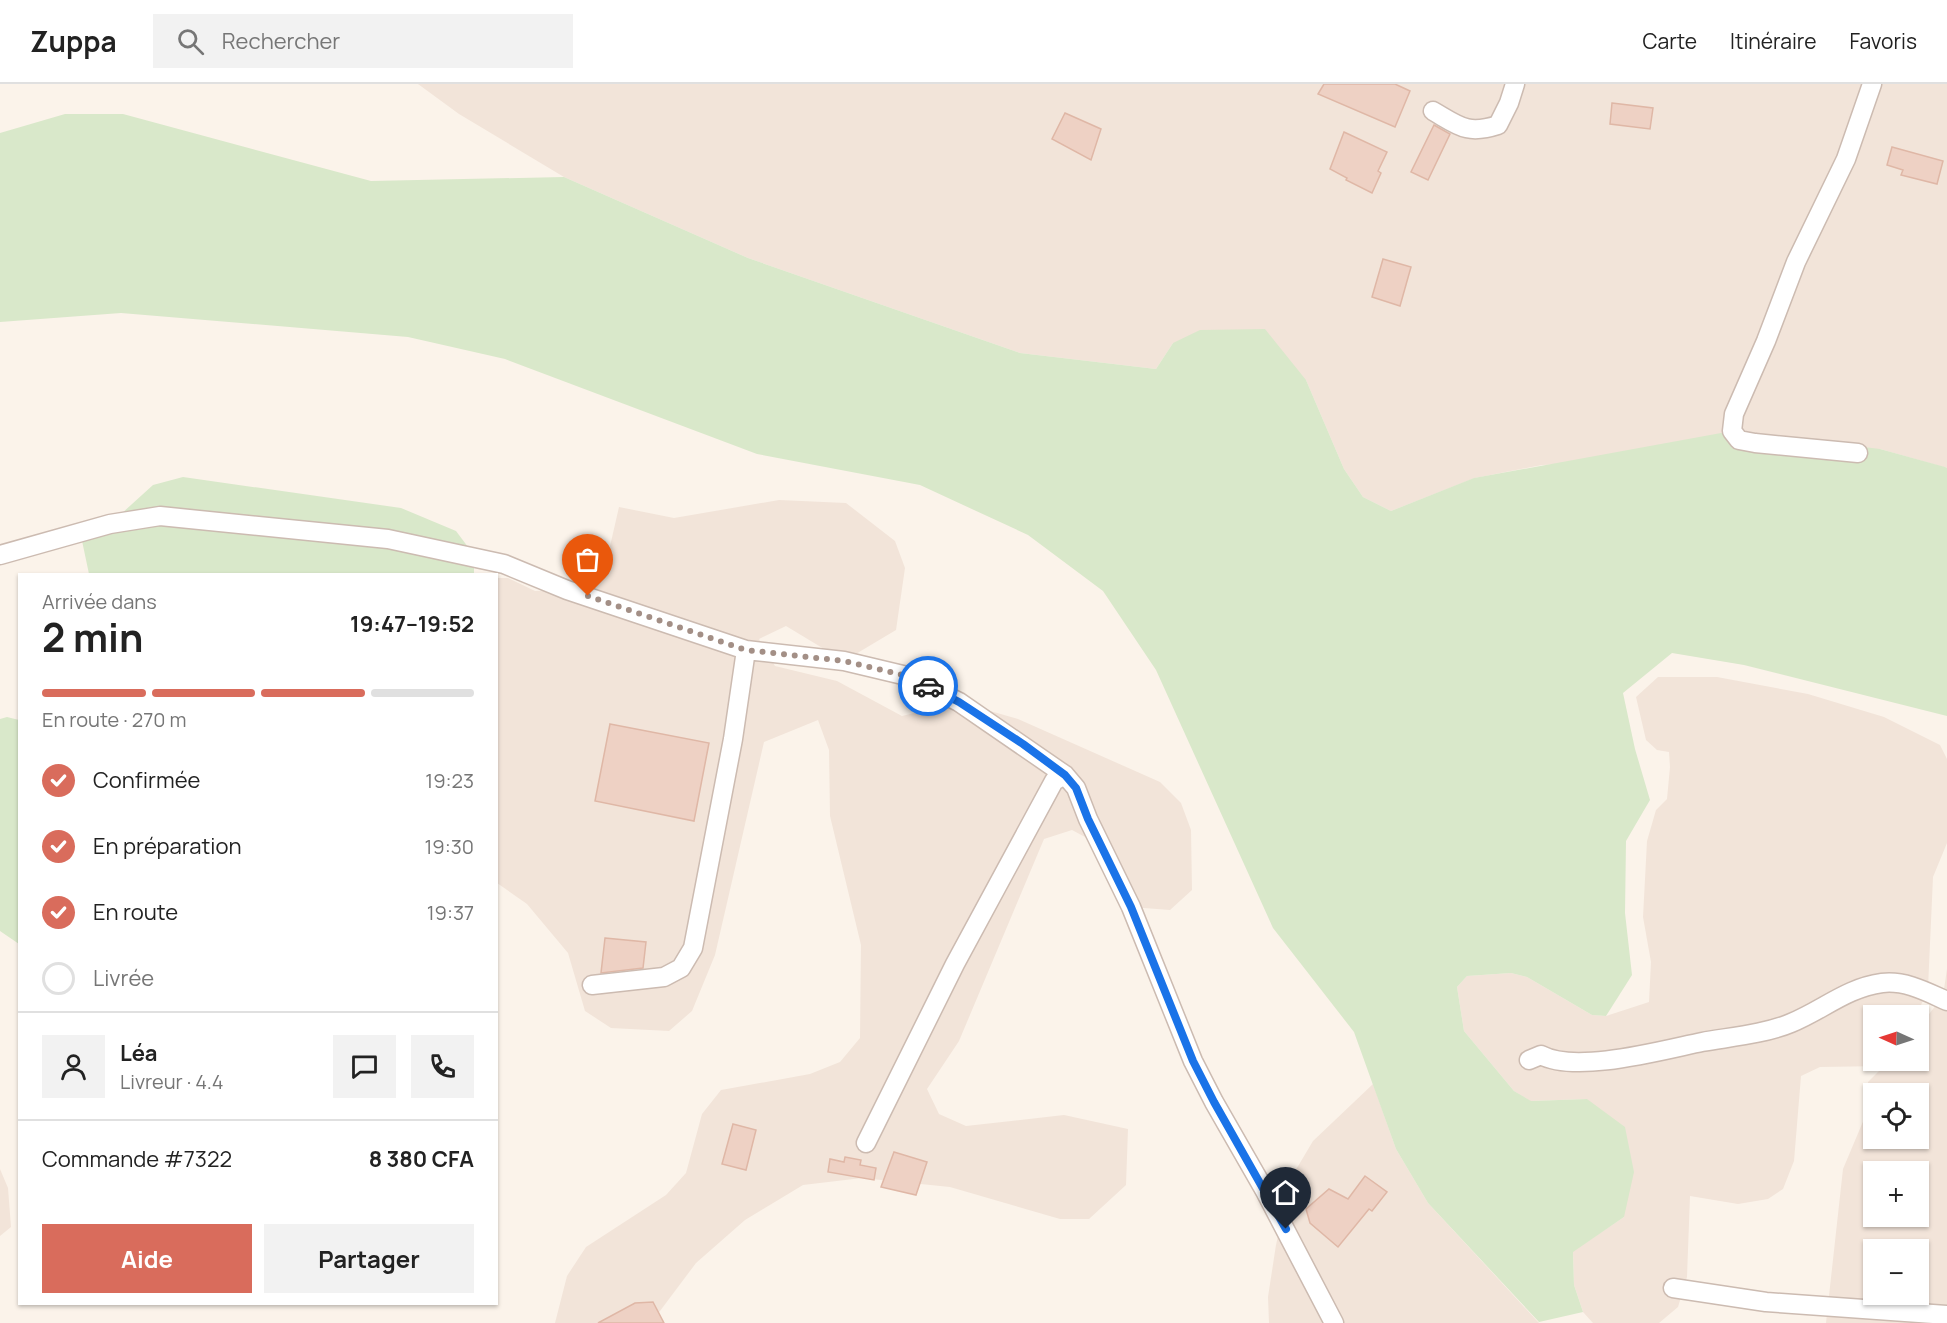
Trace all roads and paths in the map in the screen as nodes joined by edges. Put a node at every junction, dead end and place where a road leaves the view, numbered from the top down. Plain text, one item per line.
1 (1515, 84) edge
2 (1872, 84) edge
3 (1433, 111) dead end
4 (1858, 453) dead end
5 (0, 555) edge
6 (746, 650) junction
7 (1065, 775) junction
8 (592, 985) dead end
9 (1947, 1001) edge
10 (1529, 1060) dead end
11 (866, 1143) dead end
12 (1672, 1288) dead end
13 (1947, 1315) edge
14 (1334, 1323) edge

1 - 3 street
2 - 4 street
5 - 6 street
6 - 7 street
6 - 8 street
7 - 11 street
7 - 14 street
9 - 10 street
12 - 13 street

